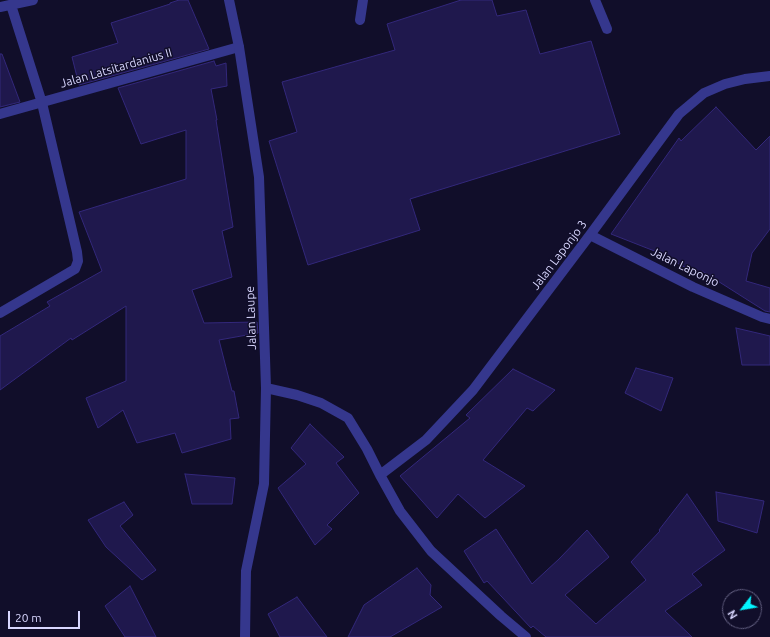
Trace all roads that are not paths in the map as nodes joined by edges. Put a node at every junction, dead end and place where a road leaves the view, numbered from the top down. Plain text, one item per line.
1 (33, 0) edge
2 (229, 0) edge
3 (363, 0) edge
4 (595, 0) edge
5 (11, 5) junction
6 (0, 7) edge
7 (360, 20) dead end
8 (607, 29) dead end
9 (239, 47) junction
10 (770, 76) edge
11 (42, 103) junction
12 (0, 114) edge
13 (590, 235) junction
14 (0, 313) edge
15 (770, 319) edge
16 (266, 388) junction
17 (380, 475) junction
18 (243, 636) edge
19 (526, 637) edge

1 - 5 street
2 - 9 street, Jalan Laupe
3 - 7 street
4 - 8 street
5 - 6 street
5 - 11 street
9 - 11 street, Jalan Latsitardanius II
9 - 16 street, Jalan Laupe
10 - 13 street, Jalan Laponjo 3
11 - 12 street, Jalan Latsitardanius II
11 - 14 street
13 - 15 street, Jalan Laponjo
13 - 17 street, Jalan Laponjo 3
16 - 17 street
16 - 18 street, Jalan Laupe
17 - 19 street

